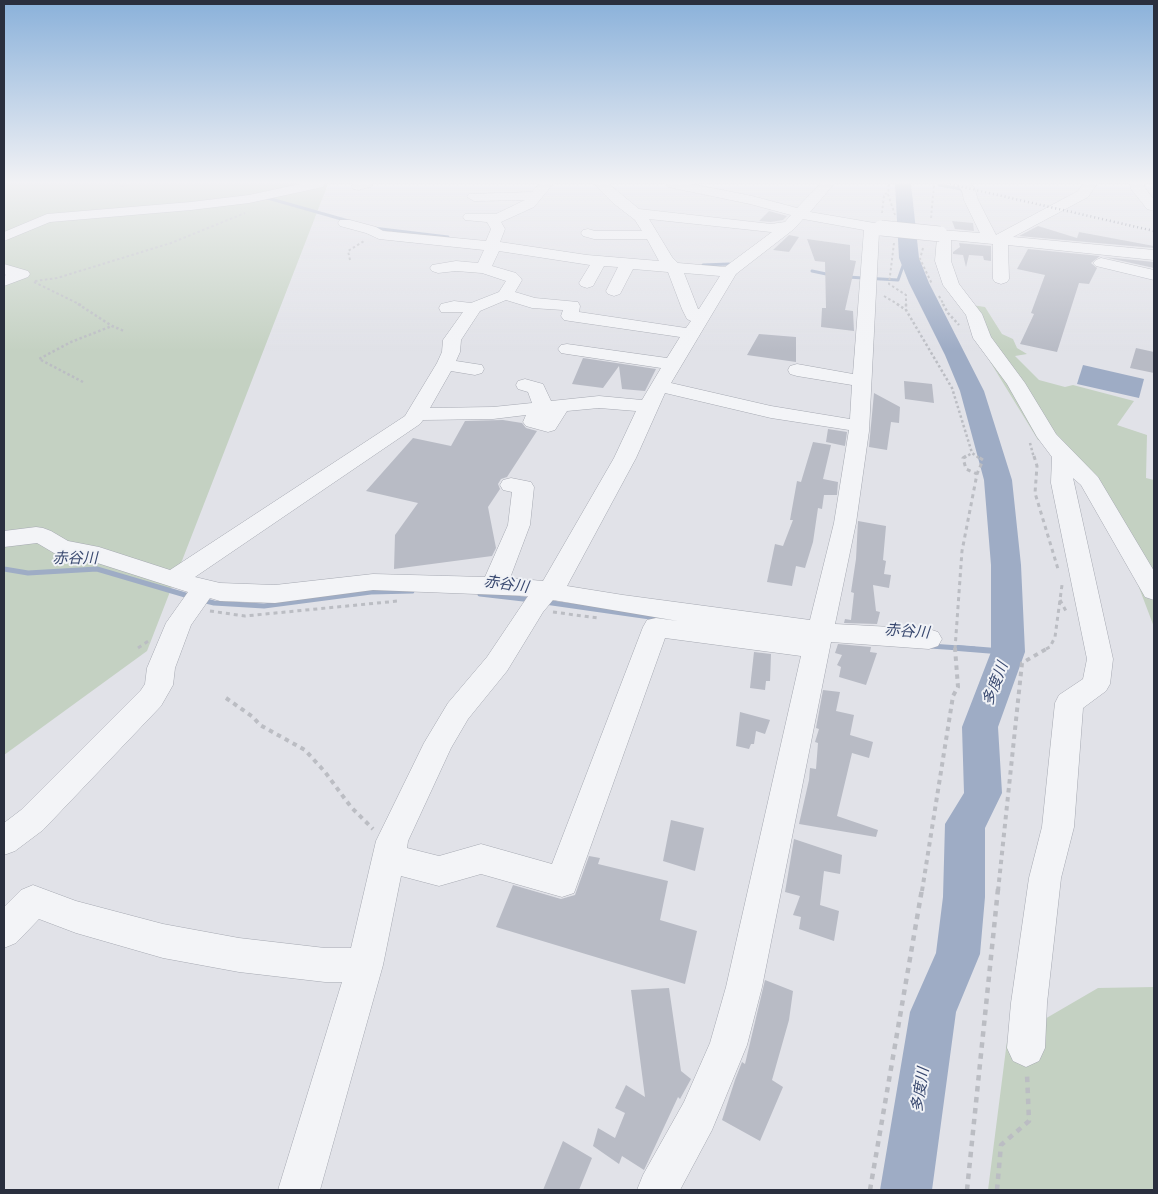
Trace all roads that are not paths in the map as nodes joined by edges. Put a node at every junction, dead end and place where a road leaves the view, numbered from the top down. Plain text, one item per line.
1 (402, 240) edge
2 (495, 240) edge
3 (656, 240) edge
4 (772, 240) edge
5 (876, 240) edge
6 (942, 240) edge
7 (985, 240) edge
8 (997, 241) junction
9 (494, 244) junction
10 (1154, 255) edge
11 (599, 262) junction
12 (628, 264) junction
13 (670, 264) junction
14 (438, 268) dead end
15 (483, 268) junction
16 (4, 269) edge
17 (728, 272) junction
18 (1154, 275) edge
19 (1001, 279) dead end
20 (4, 281) edge
21 (587, 283) dead end
22 (614, 290) dead end
23 (505, 295) junction
24 (447, 308) dead end
25 (474, 308) junction
26 (697, 326) junction
27 (567, 349) dead end
28 (672, 364) junction
29 (445, 366) junction
30 (475, 369) dead end
31 (797, 370) dead end
32 (862, 381) junction
33 (525, 384) dead end
34 (660, 386) junction
35 (648, 406) junction
36 (548, 407) junction
37 (418, 414) junction
38 (859, 426) junction
39 (1063, 456) junction
40 (511, 485) dead end
41 (4, 539) edge
42 (173, 580) junction
43 (494, 586) junction
44 (1154, 590) edge
45 (197, 597) junction
46 (540, 600) junction
47 (819, 639) junction
48 (929, 639) dead end
49 (4, 842) edge
50 (390, 850) junction
51 (4, 931) edge
52 (365, 965) junction
53 (1026, 1048) road end
54 (299, 1190) edge
55 (658, 1190) edge

1 - 9 street
2 - 9 street
3 - 13 street
4 - 17 street
5 - 32 street
6 - 39 street
7 - 8 street
8 - 10 street
8 - 18 street
8 - 19 street
9 - 11 street
9 - 13 street
9 - 15 street
11 - 12 street
11 - 21 street
12 - 13 street
12 - 22 street
13 - 17 street
13 - 26 street
14 - 15 street
15 - 23 street
16 - 20 street
17 - 26 street
23 - 25 street
23 - 26 street
24 - 25 street
25 - 29 street
26 - 28 street
27 - 28 street
28 - 34 street
29 - 30 street
29 - 37 street
31 - 32 street
32 - 38 street
33 - 36 street
34 - 35 street
34 - 38 street
35 - 36 street
35 - 46 street
36 - 37 street
37 - 42 street
38 - 47 street
39 - 44 street
39 - 53 street
40 - 43 street
41 - 42 street
42 - 45 street
43 - 45 street
43 - 46 street
45 - 49 street
46 - 47 street
46 - 50 street
47 - 48 street
47 - 50 street
47 - 55 street
50 - 52 street
51 - 52 street
52 - 54 street

